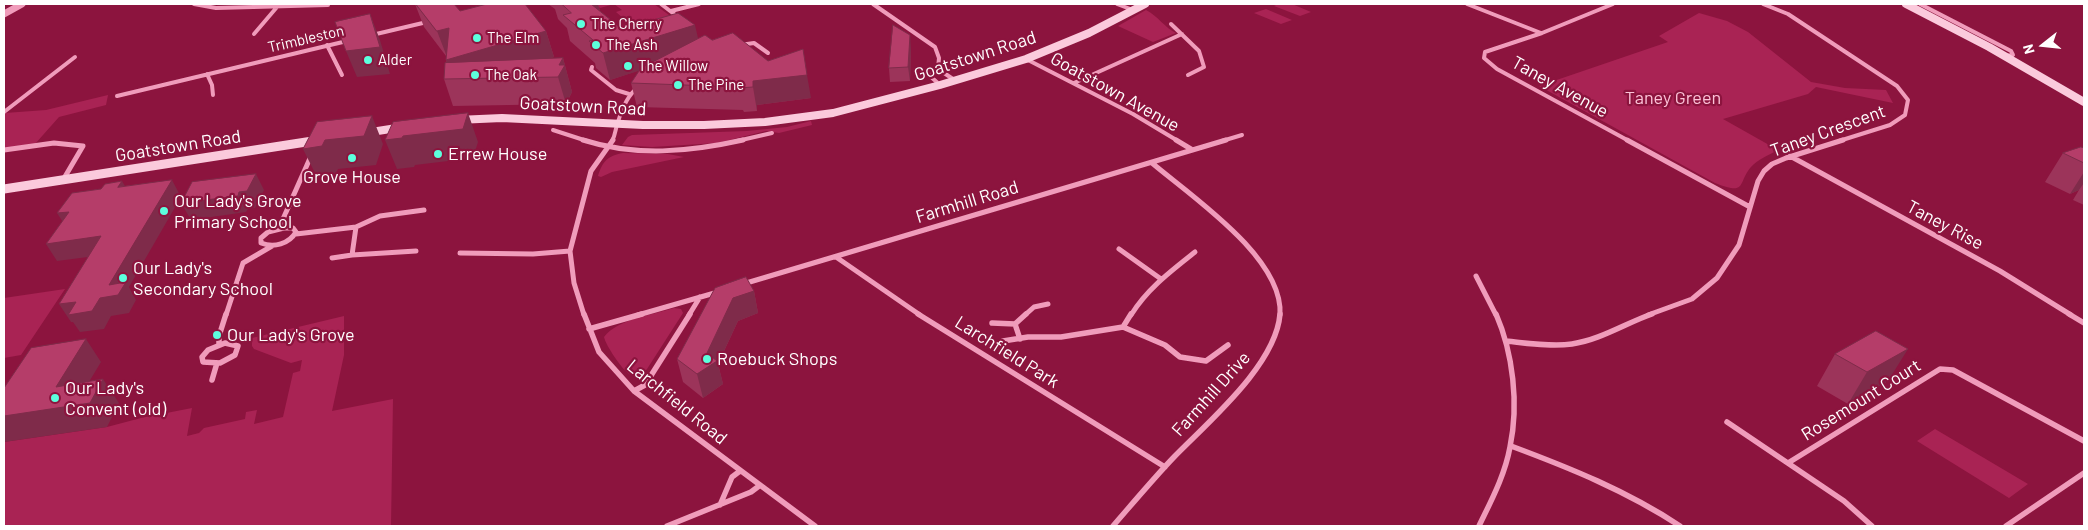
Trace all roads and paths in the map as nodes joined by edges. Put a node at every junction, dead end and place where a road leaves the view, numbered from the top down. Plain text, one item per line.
1 (22, 4) edge
2 (194, 4) edge
3 (661, 4) edge
4 (699, 4) edge
5 (872, 4) edge
6 (1117, 4) edge
7 (1144, 4) edge
8 (1467, 4) edge
9 (1614, 4) edge
10 (1763, 4) edge
11 (1906, 4) edge
12 (1920, 4) edge
13 (328, 5) dead end
14 (276, 7) junction
15 (1133, 10) junction
16 (672, 11) junction
17 (4, 14) edge
18 (435, 20) edge
19 (686, 24) edge
20 (1171, 24) dead end
21 (1542, 33) junction
22 (254, 34) dead end
23 (1182, 34) junction
24 (362, 37) edge
25 (354, 39) edge
26 (327, 46) junction
27 (733, 46) edge
28 (768, 53) dead end
29 (2004, 56) junction
30 (75, 57) dead end
31 (1026, 59) junction
32 (592, 67) dead end
33 (938, 69) junction
34 (207, 74) junction
35 (342, 75) dead end
36 (1188, 75) dead end
37 (956, 81) junction
38 (645, 82) edge
39 (1074, 83) junction
40 (940, 85) junction
41 (213, 94) dead end
42 (629, 94) junction
43 (116, 96) dead end
44 (2084, 102) edge
45 (4, 112) edge
46 (444, 121) edge
47 (617, 124) junction
48 (416, 125) edge
49 (553, 130) dead end
50 (772, 133) dead end
51 (357, 134) edge
52 (1242, 135) dead end
53 (319, 142) edge
54 (606, 147) junction
55 (1190, 149) junction
56 (4, 150) edge
57 (312, 153) edge
58 (1790, 156) junction
59 (1152, 163) junction
60 (63, 180) junction
61 (4, 189) edge
62 (1750, 207) junction
63 (424, 210) dead end
64 (356, 227) junction
65 (279, 228) junction
66 (296, 234) junction
67 (272, 246) junction
68 (1119, 249) dead end
69 (416, 250) dead end
70 (570, 251) junction
71 (1195, 252) dead end
72 (460, 253) dead end
73 (352, 256) junction
74 (836, 257) junction
75 (332, 258) dead end
76 (1476, 276) dead end
77 (1161, 279) junction
78 (736, 287) edge
79 (727, 289) edge
80 (700, 297) junction
81 (1048, 304) dead end
82 (992, 323) dead end
83 (2084, 323) edge
84 (1015, 324) junction
85 (1122, 327) junction
86 (589, 329) junction
87 (1020, 338) junction
88 (1003, 341) dead end
89 (1506, 341) junction
90 (1228, 344) dead end
91 (219, 345) junction
92 (217, 363) junction
93 (212, 380) dead end
94 (634, 392) junction
95 (1727, 422) dead end
96 (2084, 441) edge
97 (1510, 446) junction
98 (1788, 463) junction
99 (1164, 467) junction
100 (740, 471) junction
101 (2084, 473) edge
102 (759, 486) junction
103 (720, 505) junction
104 (667, 526) edge
105 (815, 526) edge
106 (1113, 526) edge
107 (1479, 526) edge
108 (1680, 526) edge
109 (1872, 526) edge
110 (2006, 526) edge

1 - 17 street
2 - 14 street
3 - 16 street
4 - 16 street
5 - 33 street
6 - 15 street
7 - 15 main road, Goatstown Road
8 - 21 street
9 - 21 street, Taney Avenue
10 - 58 street, Taney Crescent
11 - 29 main road
12 - 29 street
13 - 14 street
14 - 22 street
15 - 31 main road, Goatstown Road
16 - 19 street
18 - 24 street, Trimbleston
20 - 23 street
21 - 62 street, Taney Avenue
23 - 36 street
23 - 39 street
25 - 26 street, Trimbleston
26 - 34 street, Trimbleston
26 - 35 street
27 - 28 street
29 - 44 main road
30 - 45 street
31 - 37 main road, Goatstown Road
31 - 39 street, Goatstown Avenue
32 - 42 street
33 - 37 street
33 - 40 street
34 - 41 street
34 - 43 street, Trimbleston
37 - 40 main road, Goatstown Road
38 - 42 street
39 - 55 street, Goatstown Avenue
40 - 47 main road, Goatstown Road
42 - 47 street
46 - 47 main road, Goatstown Road
47 - 54 street, Larchfield Road
48 - 51 main road
49 - 54 street
50 - 54 street
52 - 55 street, Farmhill Road
53 - 60 main road, Goatstown Road
54 - 70 street, Larchfield Road
55 - 59 street, Farmhill Road
56 - 60 street
57 - 65 street
58 - 62 street, Taney Crescent
58 - 83 street, Taney Rise
59 - 74 street, Farmhill Road
59 - 99 street, Farmhill Drive
60 - 61 main road, Goatstown Road
62 - 89 street, Taney Crescent
63 - 64 street
64 - 66 street
64 - 73 street
65 - 66 street
65 - 67 street
66 - 67 street
67 - 91 street
68 - 77 street
69 - 73 street
70 - 72 street
70 - 86 street, Larchfield Road
71 - 77 street
73 - 75 street
74 - 78 street, Farmhill Road
74 - 99 street, Larchfield Park
76 - 89 street
77 - 85 street
79 - 80 street
80 - 86 street
80 - 94 street
81 - 84 street
82 - 84 street
84 - 87 street
85 - 87 street
85 - 90 street
86 - 94 street, Larchfield Road
87 - 88 street
89 - 97 street
91 - 92 street
91 - 92 street
92 - 93 street
94 - 100 street, Larchfield Road
95 - 98 street
96 - 98 street, Rosemount Court
97 - 107 street
97 - 108 street
98 - 109 street
99 - 106 street, Farmhill Drive
100 - 102 street, Larchfield Road
100 - 103 street
101 - 110 street
102 - 103 street
102 - 105 street, Larchfield Road
103 - 104 street

